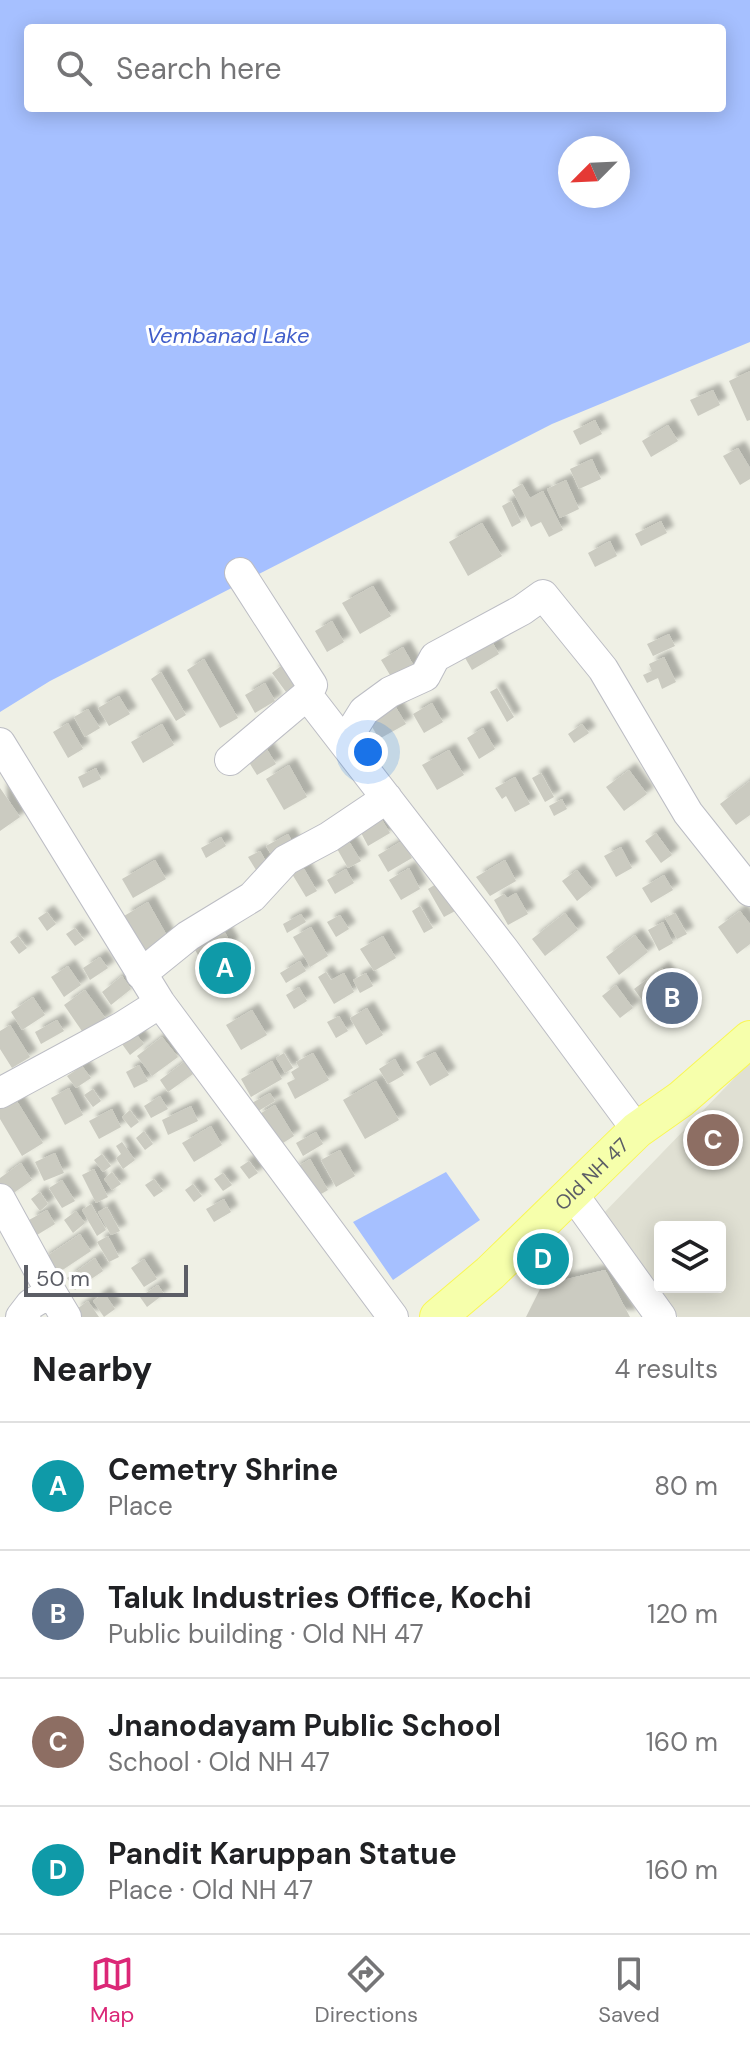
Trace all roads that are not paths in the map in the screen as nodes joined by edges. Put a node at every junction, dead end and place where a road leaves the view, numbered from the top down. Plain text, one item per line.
1 (240, 573) dead end
2 (307, 695) junction
3 (0, 743) edge
4 (344, 743) junction
5 (230, 760) dead end
6 (387, 798) junction
7 (750, 891) edge
8 (141, 974) junction
9 (160, 1003) junction
10 (750, 1039) edge
11 (0, 1093) edge
12 (637, 1130) junction
13 (572, 1193) junction
14 (0, 1199) edge
15 (58, 1304) edge
16 (21, 1317) edge
17 (393, 1317) edge
18 (438, 1317) edge
19 (661, 1317) edge

1 - 2 street
2 - 4 street
2 - 5 street
3 - 8 street
4 - 6 street
4 - 7 street
6 - 8 street
6 - 12 street
8 - 9 street
9 - 11 street
9 - 17 street
10 - 12 main road, Old NH 47
12 - 13 main road, Old NH 47
13 - 18 main road, Old NH 47
13 - 19 street
14 - 15 street
15 - 16 street

